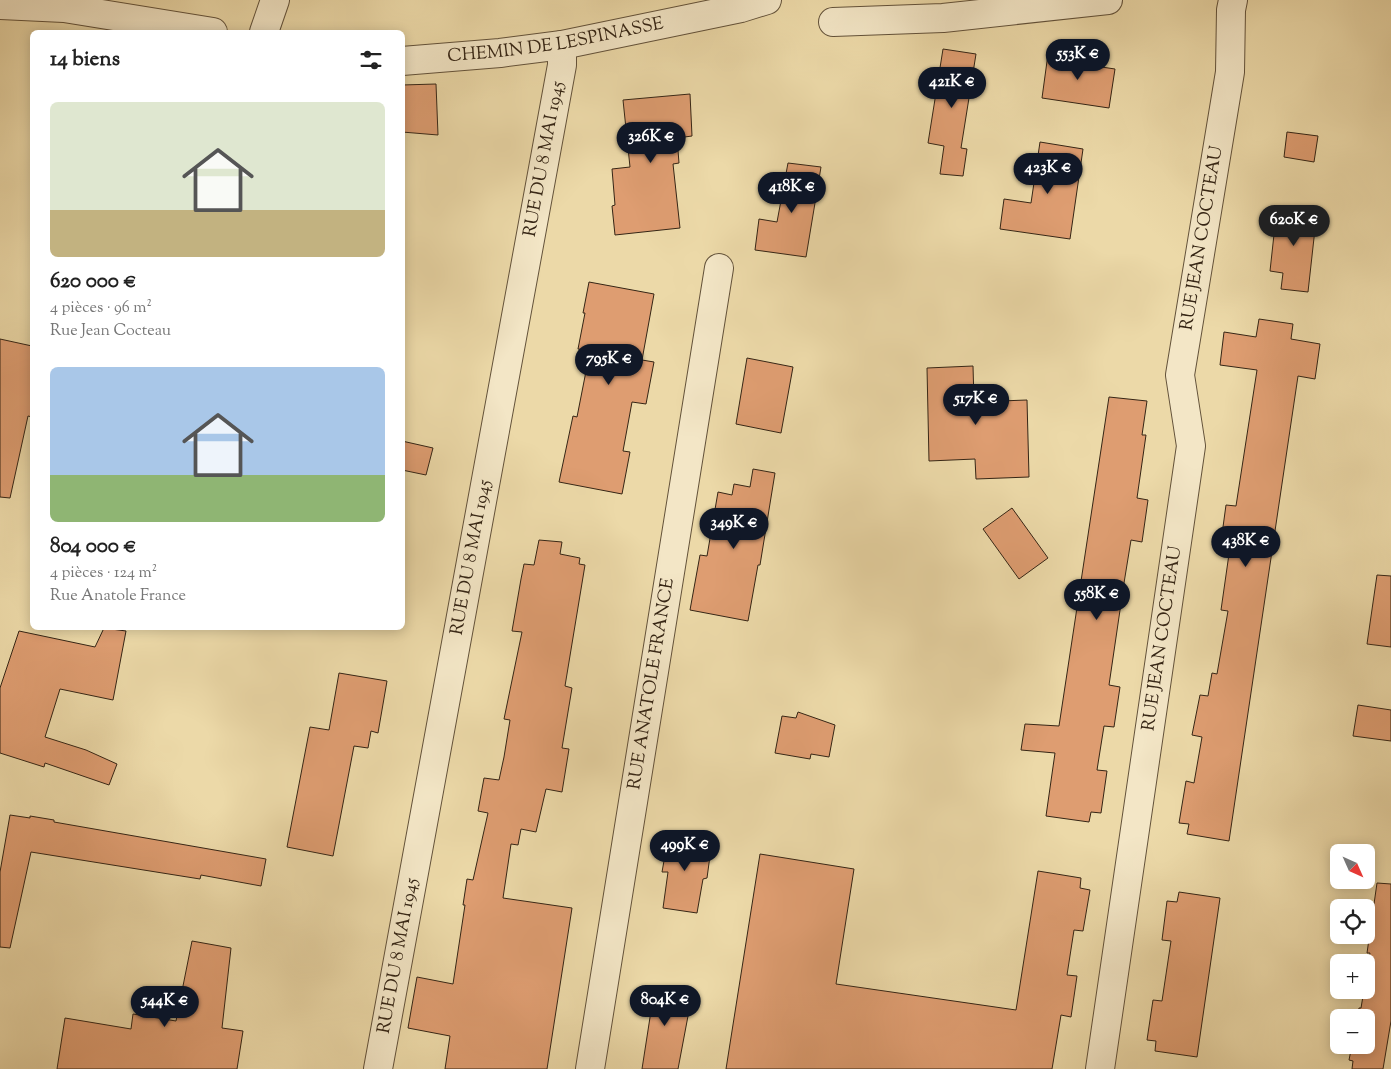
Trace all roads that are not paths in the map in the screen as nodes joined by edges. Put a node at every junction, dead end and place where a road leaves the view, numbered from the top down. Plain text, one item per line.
1 (275, 0) edge
2 (767, 0) edge
3 (1108, 0) edge
4 (1233, 0) edge
5 (0, 5) edge
6 (939, 9) edge
7 (833, 22) dead end
8 (201, 30) edge
9 (265, 30) edge
10 (562, 45) junction
11 (405, 61) edge
12 (719, 268) dead end
13 (378, 1069) edge
14 (590, 1069) edge
15 (1100, 1069) edge

1 - 9 street
2 - 10 street, CHEMIN DE LESPINASSE
3 - 6 street
4 - 15 street, RUE JEAN COCTEAU
5 - 8 street
6 - 7 street
10 - 11 street, CHEMIN DE LESPINASSE
10 - 13 street, RUE DU 8 MAI 1945
12 - 14 street, RUE ANATOLE FRANCE

